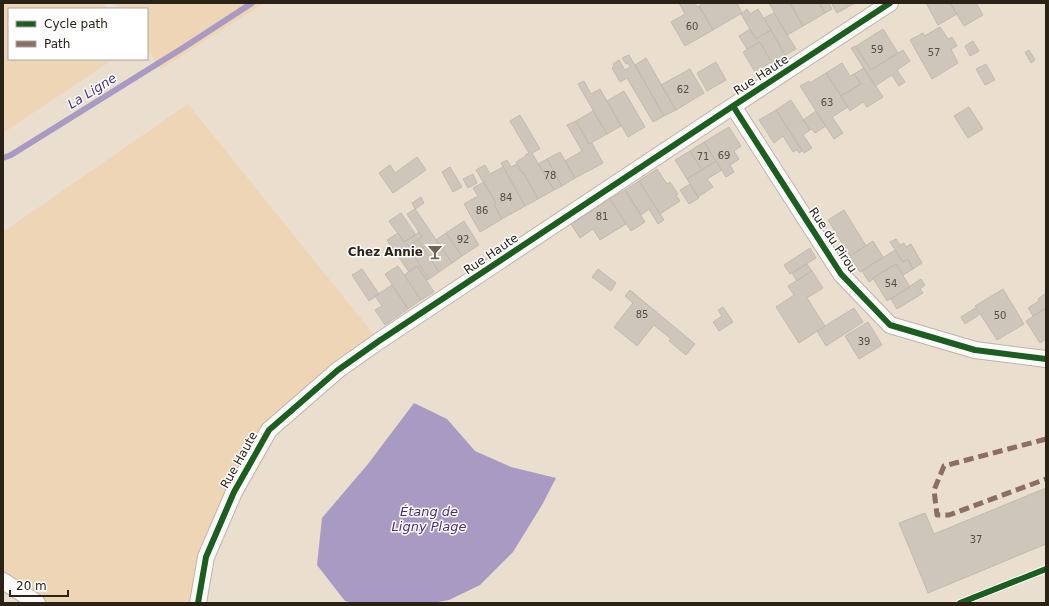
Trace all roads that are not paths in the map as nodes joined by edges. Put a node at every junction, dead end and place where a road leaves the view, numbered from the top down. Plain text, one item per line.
1 (890, 3) edge
2 (733, 106) junction
3 (1046, 359) edge
4 (3, 581) edge
5 (37, 603) edge
6 (198, 603) edge

1 - 2 street, Rue Haute
2 - 3 street, Rue du Pirou
2 - 6 street, Rue Haute
4 - 5 street

